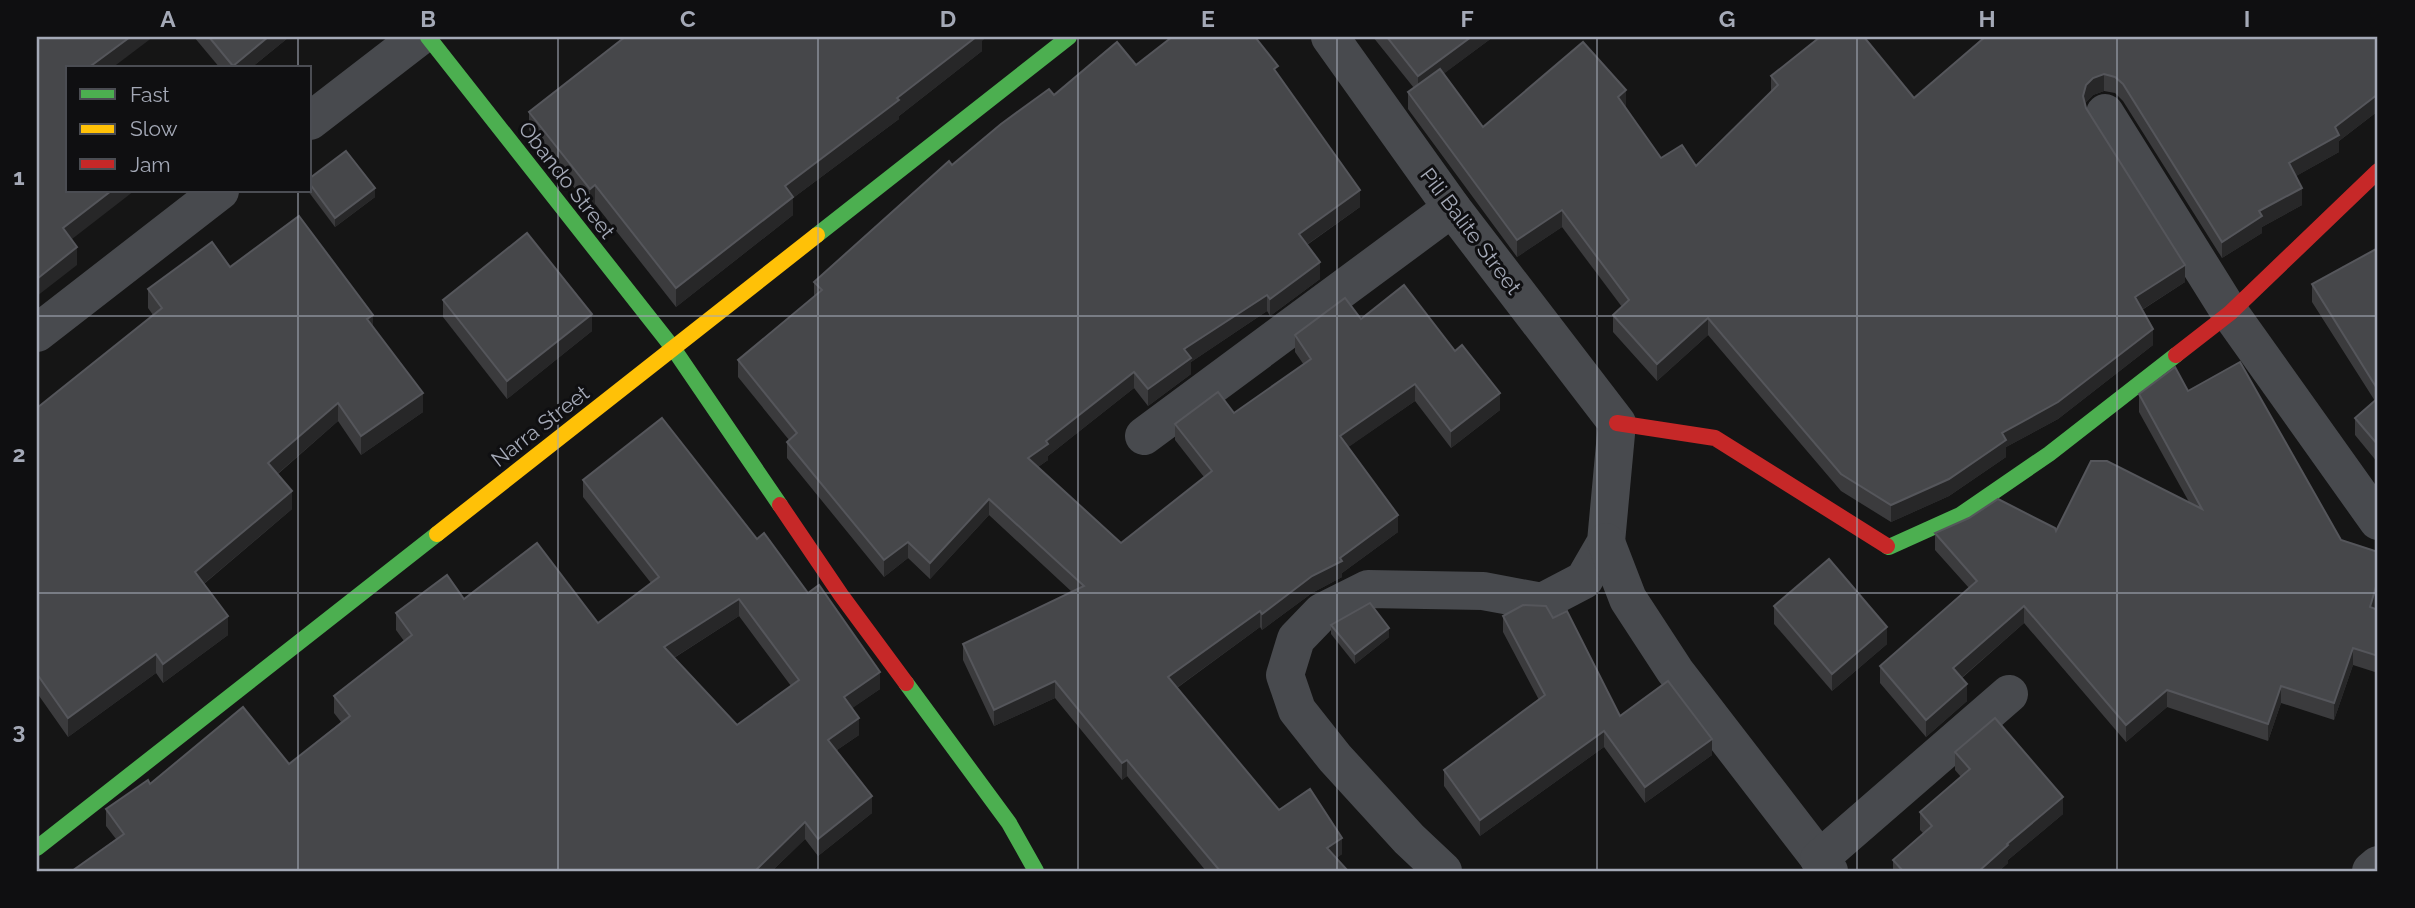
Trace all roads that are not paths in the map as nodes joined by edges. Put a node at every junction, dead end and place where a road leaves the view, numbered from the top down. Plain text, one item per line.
1 (419, 37) edge
2 (428, 37) edge
3 (1069, 37) edge
4 (1330, 37) edge
5 (2105, 113) dead end
6 (312, 119) edge
7 (2378, 171) edge
8 (219, 192) edge
9 (1452, 208) junction
10 (2230, 313) junction
11 (37, 333) edge
12 (673, 348) junction
13 (1617, 423) junction
14 (1144, 436) dead end
15 (2378, 521) edge
16 (1606, 542) junction
17 (2009, 694) dead end
18 (37, 848) edge
19 (1824, 865) edge
20 (2378, 865) edge
21 (1036, 871) edge
22 (1443, 871) edge
23 (2371, 871) edge

1 - 6 street
2 - 12 street, Obando Street
3 - 12 street, Narra Street
4 - 9 street, Pili Balite Street
5 - 10 street
7 - 10 street
8 - 11 street
9 - 13 street, Pili Balite Street
9 - 14 street
10 - 13 street
10 - 15 street
12 - 18 street, Narra Street
12 - 21 street, Obando Street
13 - 16 street
16 - 19 street
16 - 22 street
17 - 19 street
20 - 23 street

